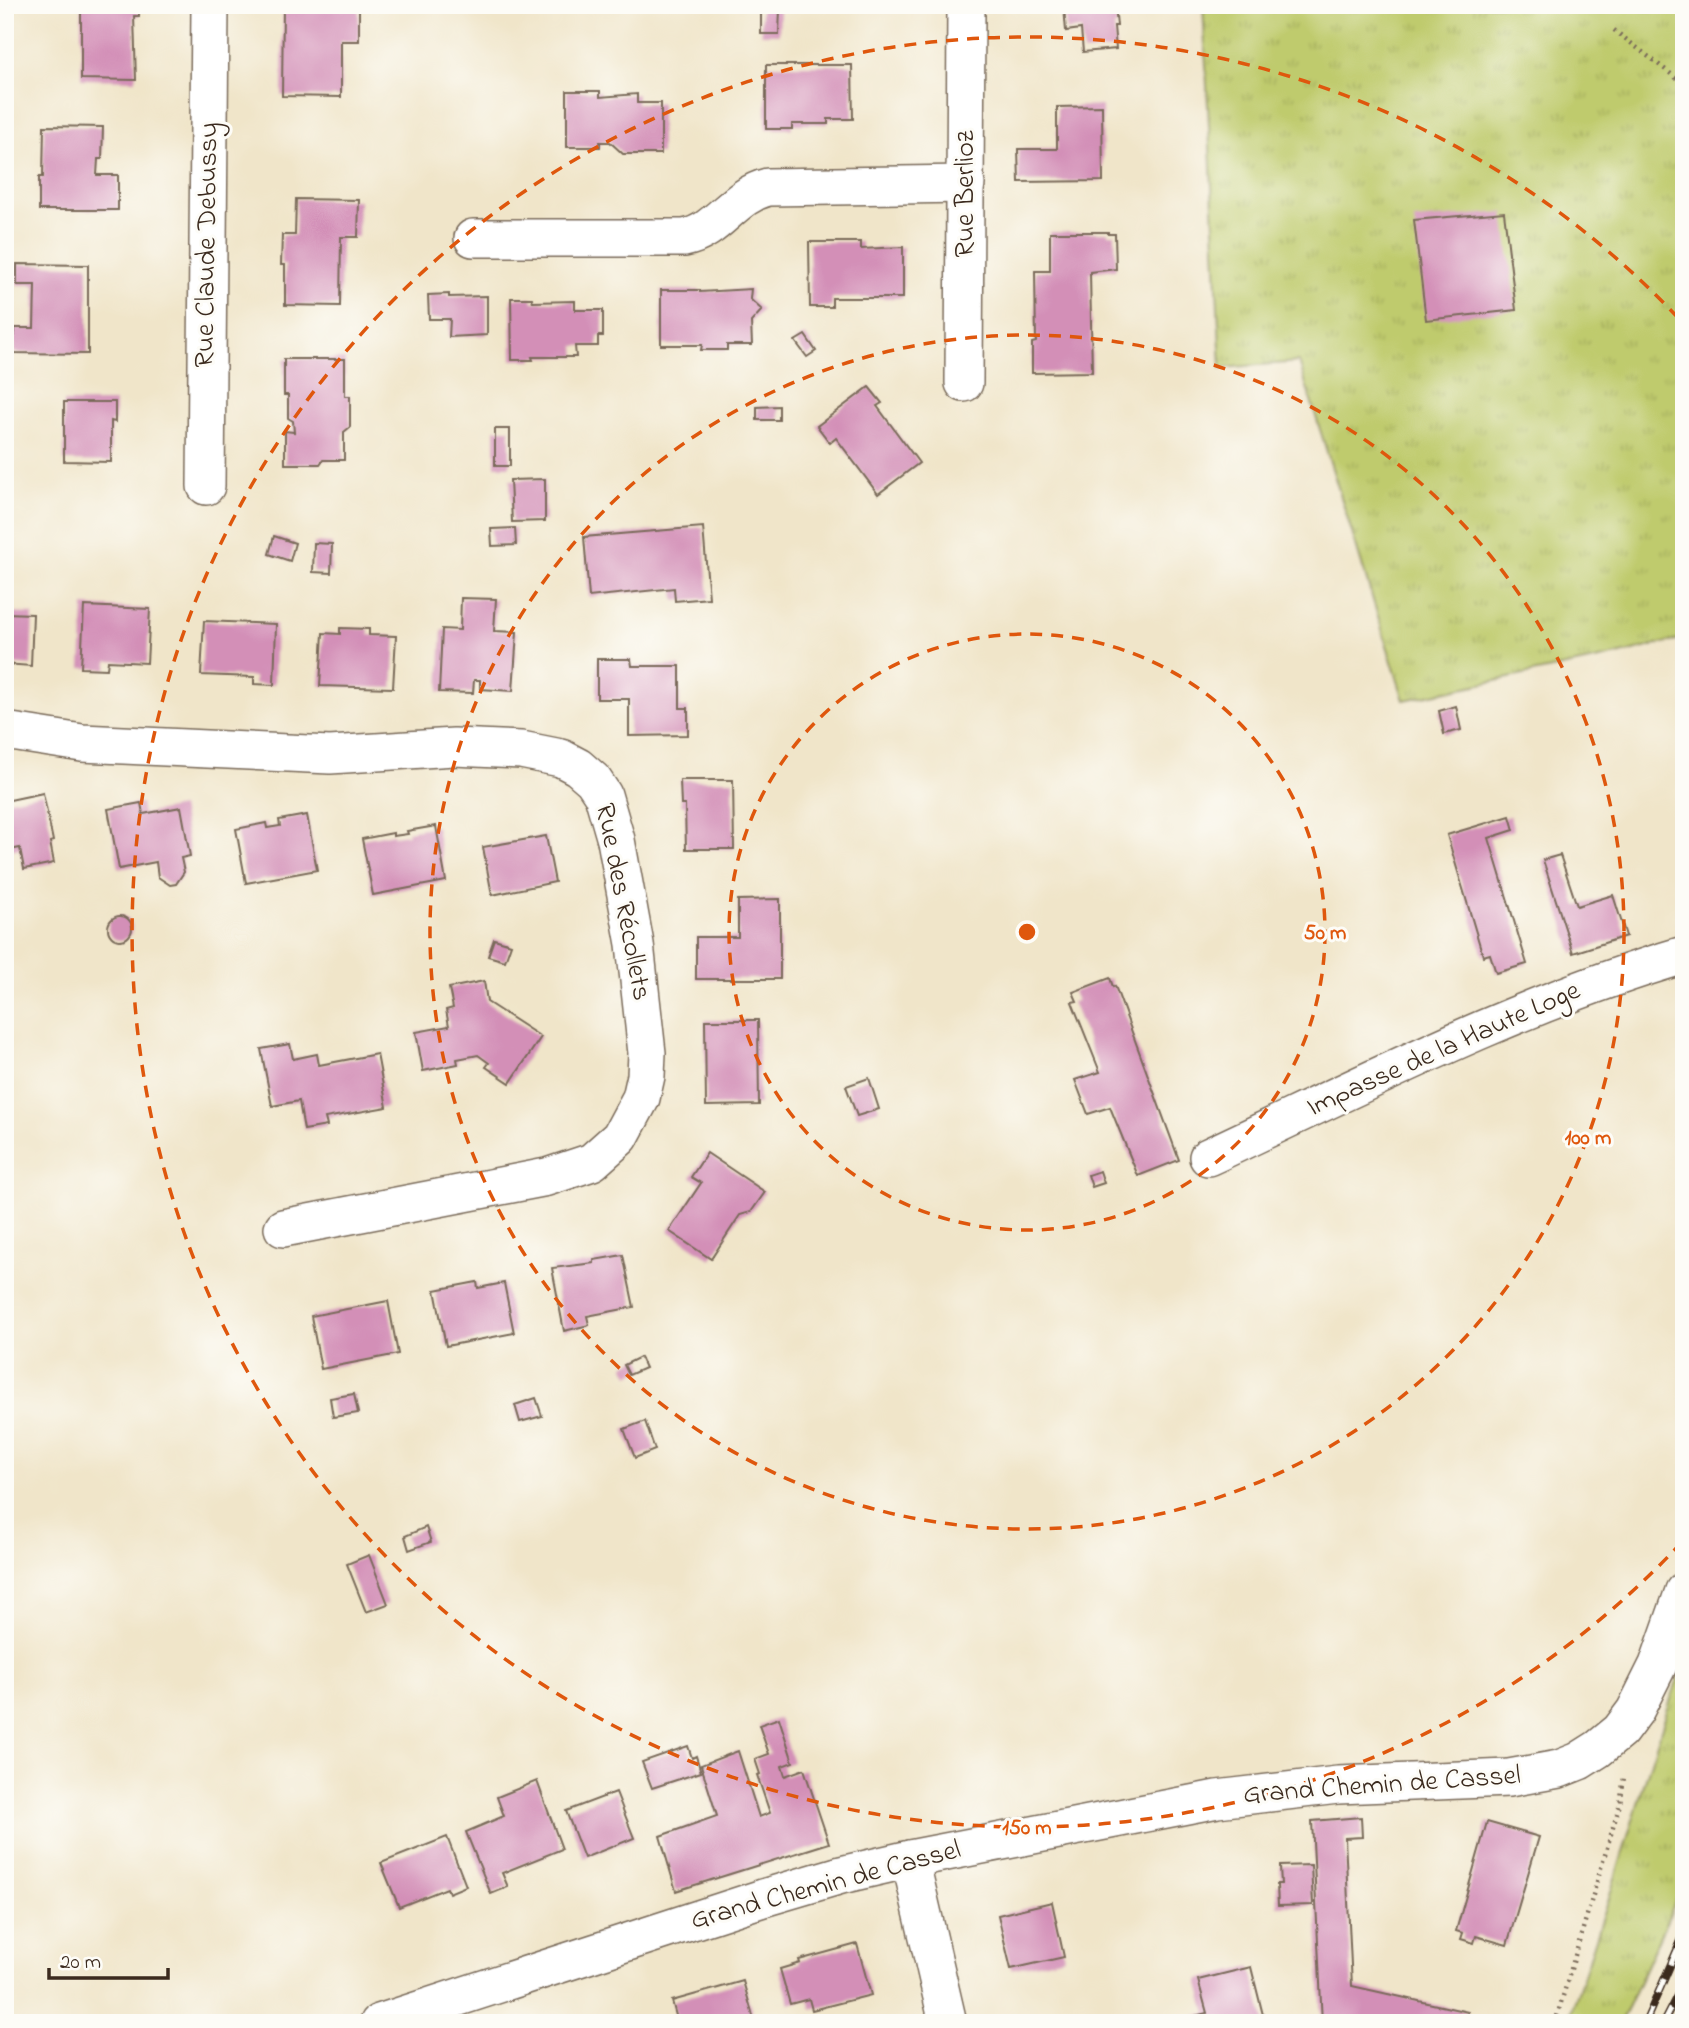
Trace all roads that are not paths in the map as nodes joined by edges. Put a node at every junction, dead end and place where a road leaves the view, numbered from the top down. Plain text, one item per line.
1 (210, 5) edge
2 (966, 5) edge
3 (966, 184) junction
4 (473, 238) dead end
5 (964, 383) dead end
6 (206, 486) dead end
7 (5, 731) edge
8 (1684, 955) edge
9 (1208, 1157) dead end
10 (282, 1228) dead end
11 (1684, 1591) edge
12 (910, 1859) junction
13 (379, 2023) edge
14 (948, 2023) edge

1 - 6 street, Rue Claude Debussy
2 - 3 street, Rue Berlioz
3 - 4 street
3 - 5 street, Rue Berlioz
7 - 10 street, Rue des Récollets
8 - 9 street, Impasse de la Haute Loge
11 - 12 street, Grand Chemin de Cassel
12 - 13 street, Grand Chemin de Cassel
12 - 14 street

